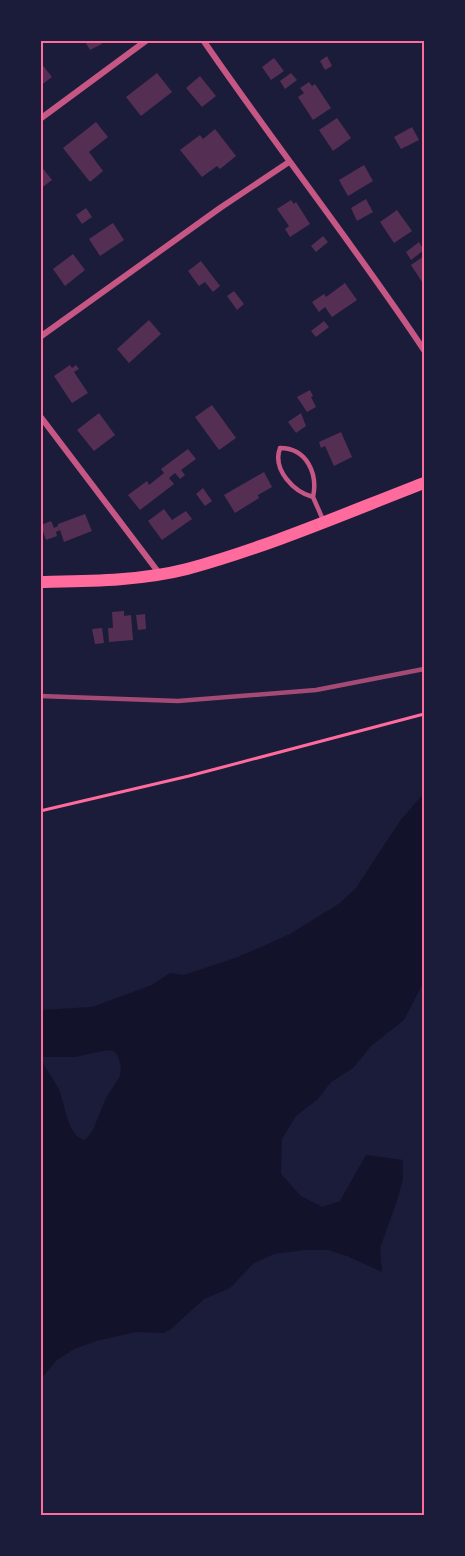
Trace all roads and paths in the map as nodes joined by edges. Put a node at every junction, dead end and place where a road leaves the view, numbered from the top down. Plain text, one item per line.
1 (147, 40) edge
2 (203, 40) edge
3 (40, 119) edge
4 (289, 162) junction
5 (40, 337) edge
6 (424, 350) edge
7 (40, 416) edge
8 (424, 483) edge
9 (313, 497) junction
10 (324, 522) junction
11 (159, 574) junction
12 (40, 582) edge
13 (424, 714) edge
14 (40, 810) edge

1 - 3 street
2 - 4 street
4 - 5 street
4 - 6 street
7 - 11 street
8 - 10 main road
9 - 9 lane
9 - 10 lane
10 - 11 main road
11 - 12 main road
13 - 14 path

